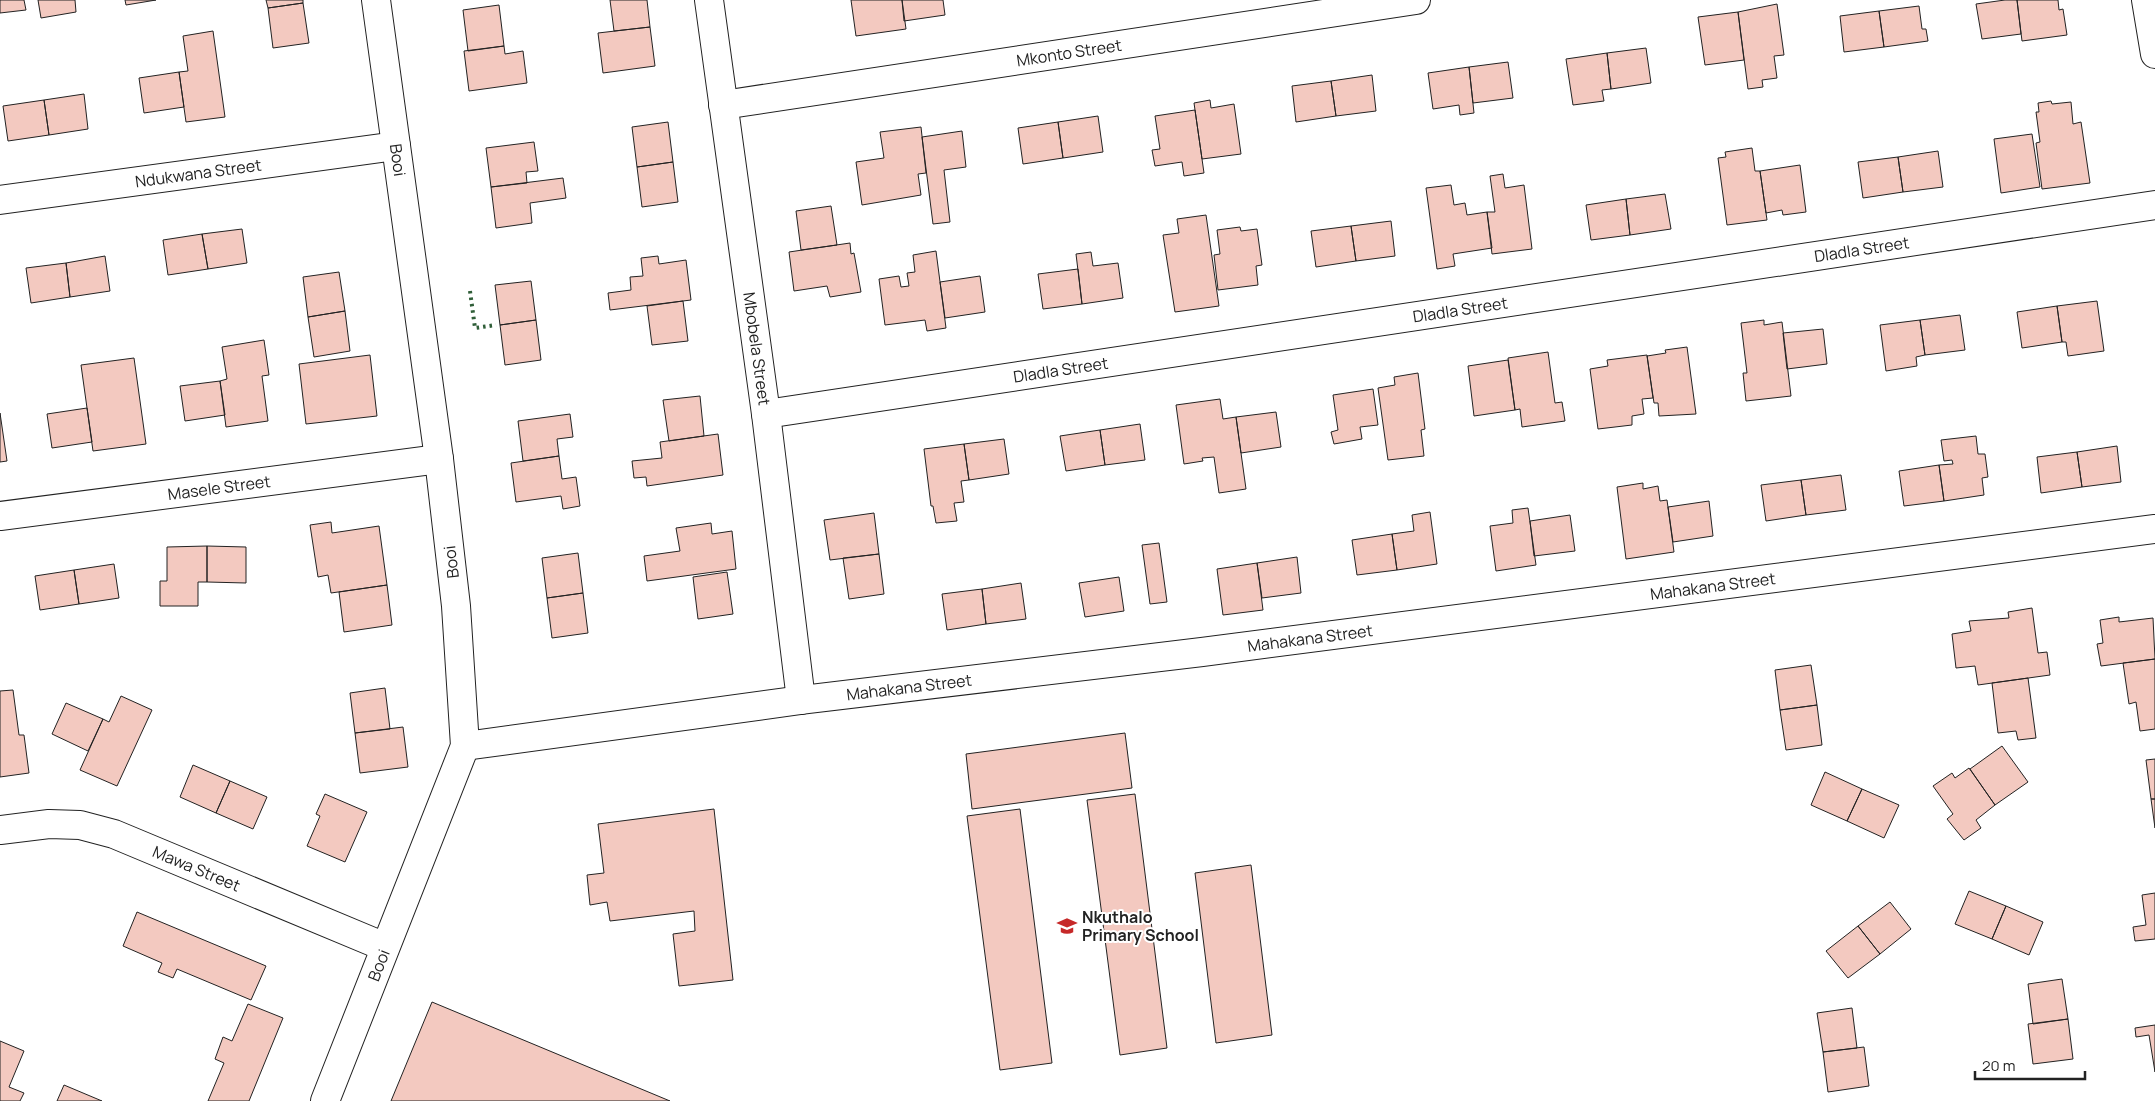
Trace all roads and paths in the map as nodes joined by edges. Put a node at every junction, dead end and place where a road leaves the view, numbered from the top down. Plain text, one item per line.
1 (376, 0) edge
2 (709, 0) edge
3 (1416, 0) edge
4 (2146, 0) edge
5 (2155, 54) edge
6 (723, 105) junction
7 (396, 146) junction
8 (0, 200) edge
9 (2155, 206) edge
10 (766, 414) junction
11 (439, 459) junction
12 (0, 516) edge
13 (2155, 529) edge
14 (801, 700) junction
15 (465, 746) junction
16 (0, 830) edge
17 (385, 947) junction
18 (325, 1101) edge

1 - 7 street, Booi
2 - 6 street, Mbobela Street
3 - 6 street, Mkonto Street
4 - 5 street
6 - 10 street, Mbobela Street
7 - 8 street, Ndukwana Street
7 - 11 street, Booi
9 - 10 street, Dladla Street
10 - 14 street, Mbobela Street
11 - 12 street, Masele Street
11 - 15 street, Booi
13 - 14 street, Mahakana Street
14 - 15 street, Mahakana Street
15 - 17 street, Booi
16 - 17 street, Mawa Street
17 - 18 street, Booi

